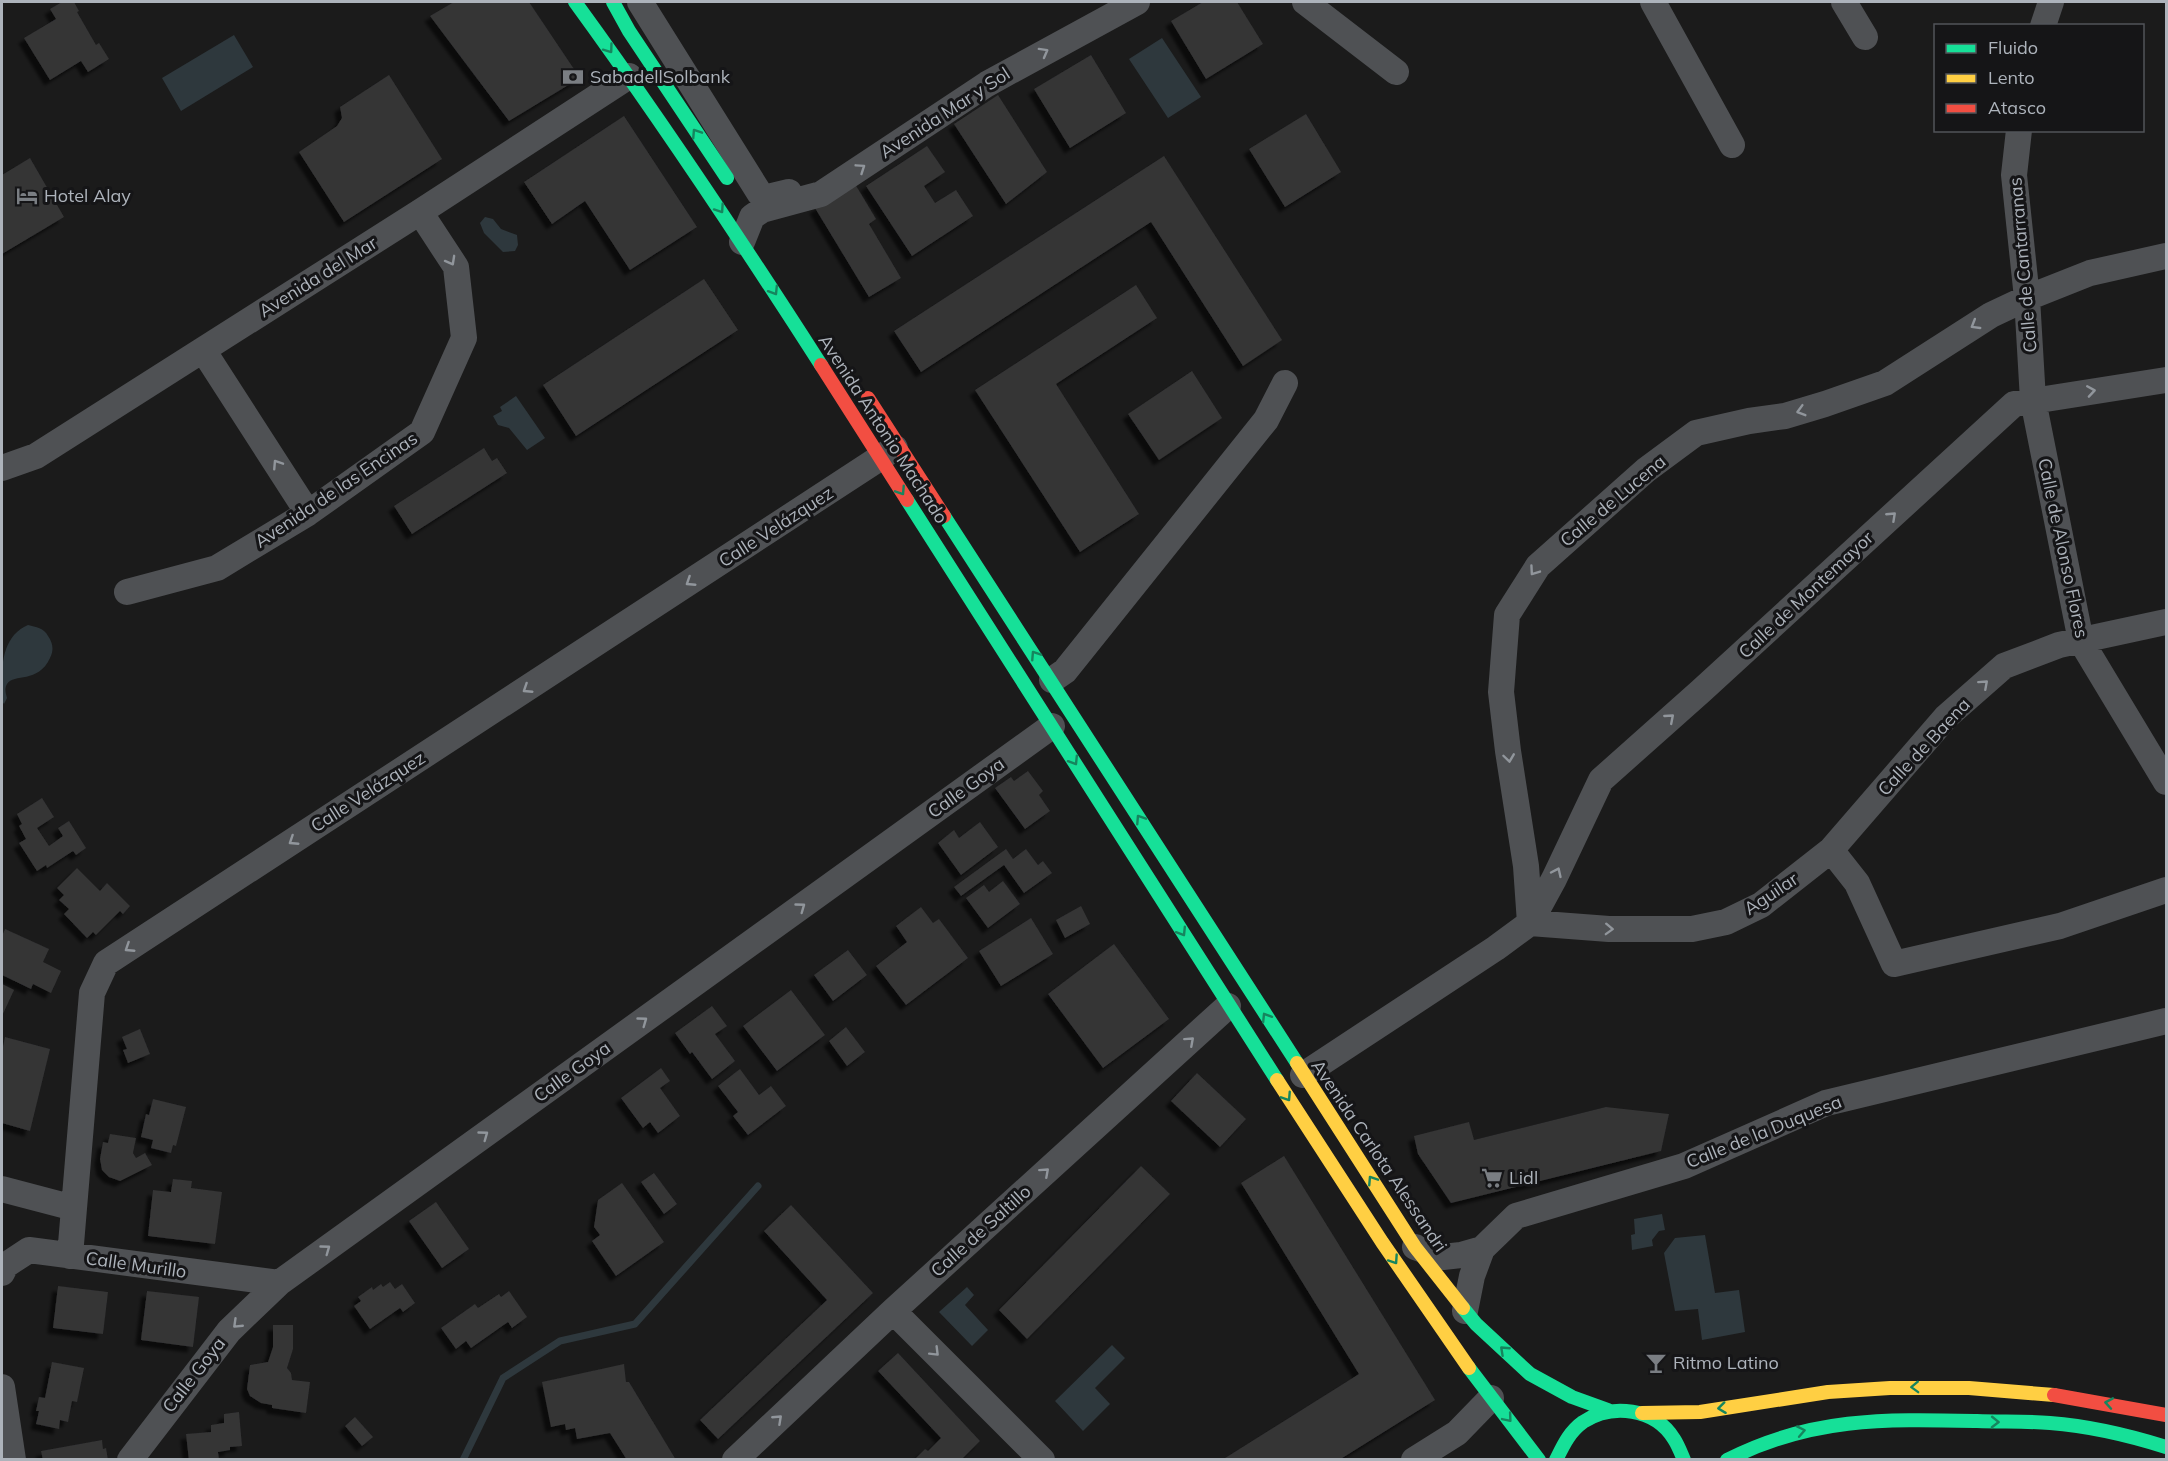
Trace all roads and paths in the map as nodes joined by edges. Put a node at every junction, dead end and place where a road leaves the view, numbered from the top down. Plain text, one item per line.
1 (575, 2) edge
2 (1137, 2) edge
3 (1305, 2) edge
4 (1653, 2) edge
5 (1844, 2) edge
6 (2051, 2) edge
7 (619, 4) edge
8 (2044, 24) edge
9 (1864, 37) dead end
10 (1396, 72) dead end
11 (630, 76) junction
12 (2019, 132) edge
13 (1732, 145) dead end
14 (820, 179) dead end
15 (732, 188) dead end
16 (420, 212) junction
17 (751, 225) junction
18 (2166, 256) edge
19 (2026, 298) junction
20 (203, 350) junction
21 (2166, 380) edge
22 (1285, 383) dead end
23 (862, 388) dead end
24 (2033, 400) junction
25 (889, 452) junction
26 (2, 468) edge
27 (308, 513) junction
28 (127, 592) dead end
29 (2166, 622) edge
30 (2080, 641) junction
31 (1052, 680) junction
32 (1052, 726) junction
33 (2166, 782) edge
34 (1831, 850) junction
35 (1172, 869) joint
36 (2166, 890) edge
37 (1530, 923) junction
38 (1228, 1006) junction
39 (2166, 1021) edge
40 (1303, 1075) junction
41 (2, 1189) edge
42 (74, 1209) junction
43 (1415, 1247) junction
44 (1482, 1249) junction
45 (70, 1256) junction
46 (2, 1273) edge
47 (279, 1283) junction
48 (893, 1311) junction
49 (1465, 1311) junction
50 (2, 1387) edge
51 (1491, 1398) junction
52 (1608, 1410) junction
53 (1642, 1413) junction
54 (2166, 1415) edge
55 (2166, 1447) edge
56 (12, 1460) edge
57 (130, 1460) edge
58 (735, 1460) edge
59 (1042, 1460) edge
60 (1414, 1460) edge
61 (1539, 1460) edge
62 (1556, 1460) edge
63 (1684, 1460) edge
64 (1727, 1460) edge

1 -> 11 main road, Avenida Antonio Machado
17 -> 2 street, Avenida Mar y Sol
3 - 10 street
4 - 13 street
5 - 9 street
6 - 8 street
7 - 14 street
15 -> 7 main road
11 - 16 street, Avenida del Mar
11 -> 17 main road, Avenida Antonio Machado
12 - 19 street, Calle de Cantarranas
16 - 20 street, Avenida del Mar
16 -> 27 street, Avenida de las Encinas
17 -> 25 main road, Avenida Antonio Machado
18 - 19 street
19 - 24 street, Calle de Cantarranas
19 -> 37 street, Calle de Lucena
20 - 26 street, Avenida del Mar
27 -> 20 street
24 -> 21 street, Calle de Montemayor
22 - 31 street
23 - 25 main road, Avenida Antonio Machado
24 - 30 street, Calle de Alonso Flores
37 -> 24 street, Calle de Montemayor
31 -> 25 main road, Avenida Antonio Machado
25 -> 32 main road, Avenida Antonio Machado
25 -> 42 street, Calle Velázquez
27 - 28 street, Avenida de las Encinas
29 - 30 street, Calle de Baena
30 - 33 street, Calle de Alonso Flores
34 -> 30 street, Calle de Baena
35 -> 31 main road, Avenida Antonio Machado
32 -> 38 main road, Avenida Antonio Machado
47 -> 32 street, Calle Goya
34 - 36 street
37 -> 34 street, Aguilar
40 -> 35 main road, Avenida Carlota Alessandri
37 - 40 street
48 -> 38 street, Calle de Saltillo
38 -> 51 main road
39 - 44 street, Calle de la Duquesa
43 -> 40 main road, Avenida Carlota Alessandri
41 - 42 street
42 - 45 street, Calle Velázquez
43 - 44 street
43 - 49 main road, Avenida Carlota Alessandri
44 - 49 street
45 - 46 street, Calle Murillo
45 - 47 street, Calle Murillo
47 -> 57 street, Calle Goya
58 -> 48 street, Calle de Saltillo
48 -> 59 street
52 -> 49 main road, Avenida Carlota Alessandri
50 - 56 street
51 - 60 street
51 -> 61 main road
52 - 53 main road
52 - 62 main road
54 -> 53 main road
53 - 63 main road
64 -> 55 main road

